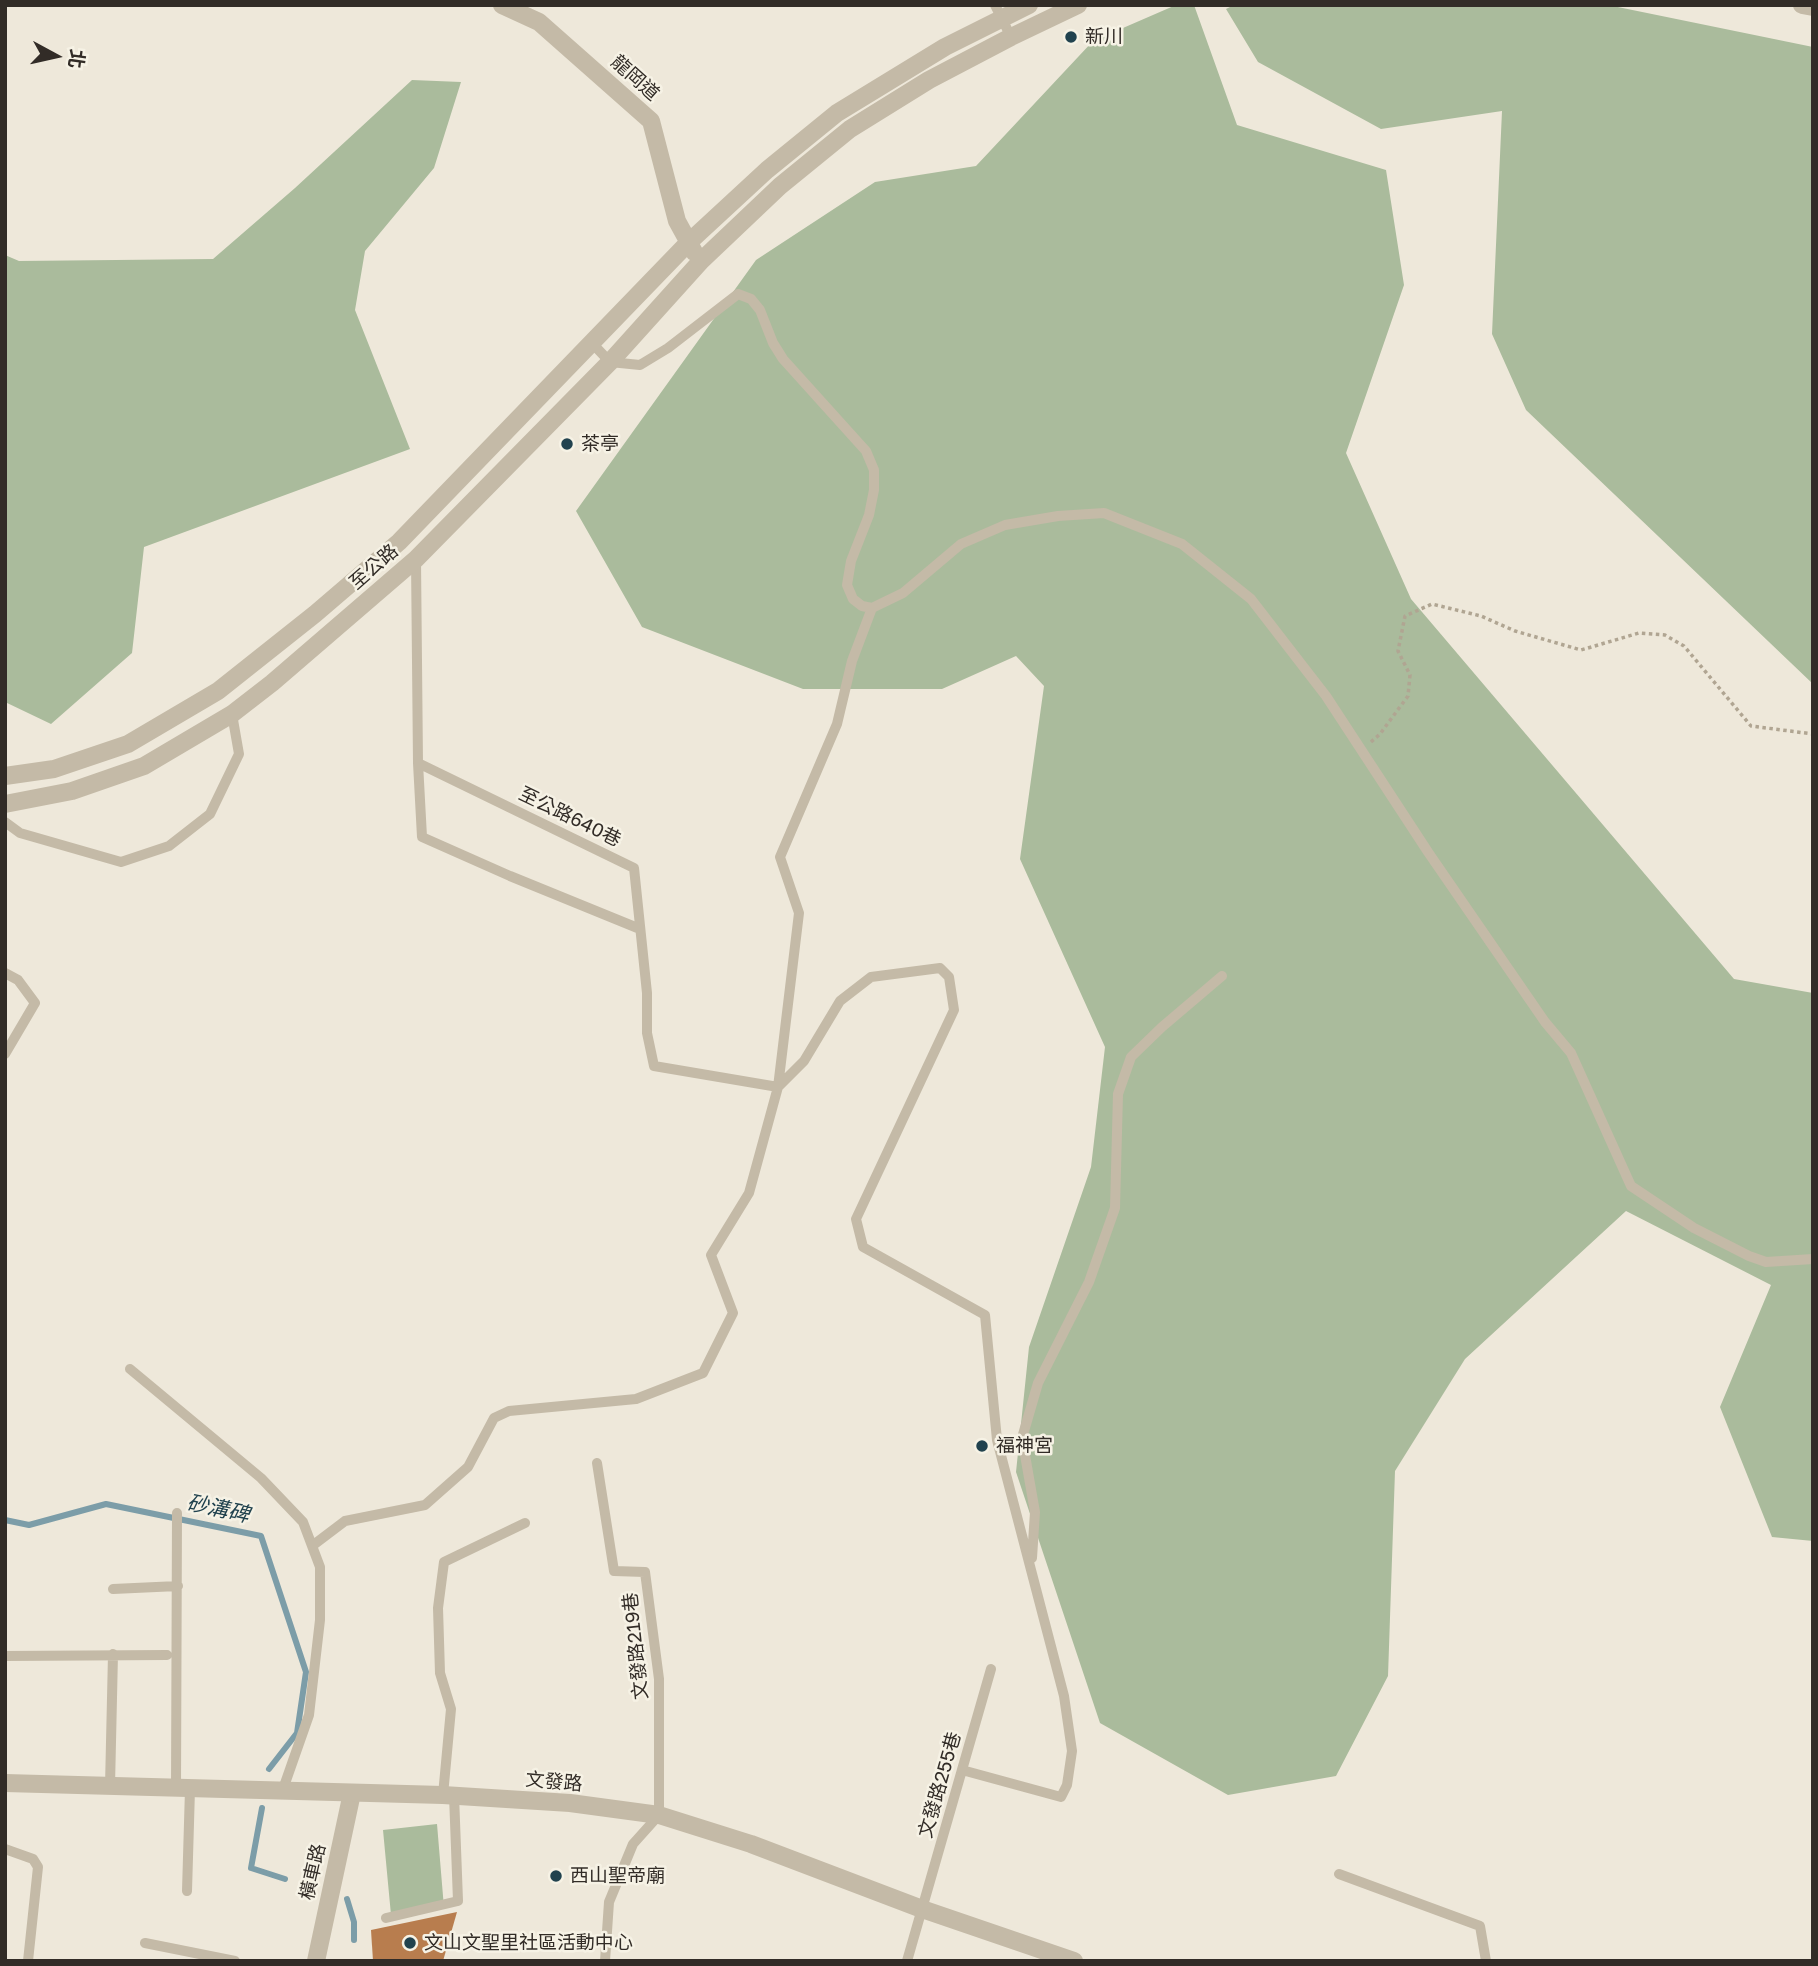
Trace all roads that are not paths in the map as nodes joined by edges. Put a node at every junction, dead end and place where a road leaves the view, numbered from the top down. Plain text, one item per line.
1 (502, 5) edge
2 (526, 5) edge
3 (1029, 5) edge
4 (1078, 5) edge
5 (1801, 5) edge
6 (1813, 7) edge
7 (999, 12) edge
8 (540, 22) junction
9 (1010, 37) junction
10 (688, 243) junction
11 (701, 261) junction
12 (592, 342) junction
13 (610, 362) junction
14 (399, 542) junction
15 (416, 559) junction
16 (872, 608) junction
17 (218, 691) junction
18 (232, 714) junction
19 (418, 762) junction
20 (5, 776) edge
21 (5, 804) edge
22 (5, 822) edge
23 (640, 929) junction
24 (5, 973) edge
25 (1222, 976) dead end
26 (5, 1054) edge
27 (778, 1087) junction
28 (1813, 1259) edge
29 (130, 1369) dead end
30 (597, 1464) dead end
31 (177, 1513) dead end
32 (525, 1523) dead end
33 (312, 1546) junction
34 (1031, 1569) junction
35 (178, 1586) junction
36 (113, 1589) dead end
37 (113, 1654) junction
38 (167, 1654) dead end
39 (5, 1656) edge
40 (991, 1670) dead end
41 (962, 1770) junction
42 (5, 1783) edge
43 (110, 1786) junction
44 (183, 1789) junction
45 (282, 1791) junction
46 (352, 1793) junction
47 (448, 1795) junction
48 (659, 1815) junction
49 (5, 1849) edge
50 (1339, 1874) dead end
51 (187, 1891) dead end
52 (922, 1909) junction
53 (386, 1918) dead end
54 (145, 1943) dead end
55 (28, 1961) edge
56 (235, 1961) edge
57 (316, 1961) edge
58 (605, 1961) edge
59 (907, 1961) edge
60 (1074, 1961) edge
61 (1486, 1961) edge

1 - 8 street, 龍岡道
2 - 8 street
3 - 7 street, 至公路
4 - 9 street, 至公路
5 - 6 street
7 - 9 lane
7 - 10 street, 至公路
8 - 10 street, 龍岡道
9 - 11 street, 至公路
10 - 11 street, 龍岡道
10 - 12 street, 至公路
11 - 13 street, 至公路
12 - 13 lane
12 - 14 street, 至公路
13 - 15 street, 至公路
13 - 16 lane
14 - 15 street
14 - 17 street, 至公路
15 - 18 street, 至公路
15 - 19 lane
16 - 27 lane
16 - 28 lane
17 - 18 street
17 - 20 street, 至公路
18 - 21 street, 至公路
18 - 22 lane
19 - 23 lane, 至公路640巷
19 - 23 lane
23 - 27 lane, 至公路640巷
24 - 26 lane
25 - 34 lane
27 - 33 lane
27 - 34 lane
29 - 33 lane
30 - 48 lane, 文發路219巷
31 - 35 lane
32 - 47 lane
33 - 45 lane
34 - 41 lane
35 - 36 lane
35 - 44 lane
37 - 38 lane
37 - 39 lane
37 - 43 lane
40 - 41 lane, 文發路255巷
41 - 52 lane, 文發路255巷
42 - 43 street, 文發路
43 - 44 street, 文發路
44 - 45 street, 文發路
44 - 51 lane
45 - 46 street, 文發路
46 - 47 street, 文發路
46 - 57 street, 橫車路
47 - 48 street, 文發路
47 - 53 lane
48 - 52 street, 文發路
48 - 58 lane
49 - 55 lane
50 - 61 lane
52 - 59 lane, 文發路255巷
52 - 60 street, 文發路
54 - 56 lane

